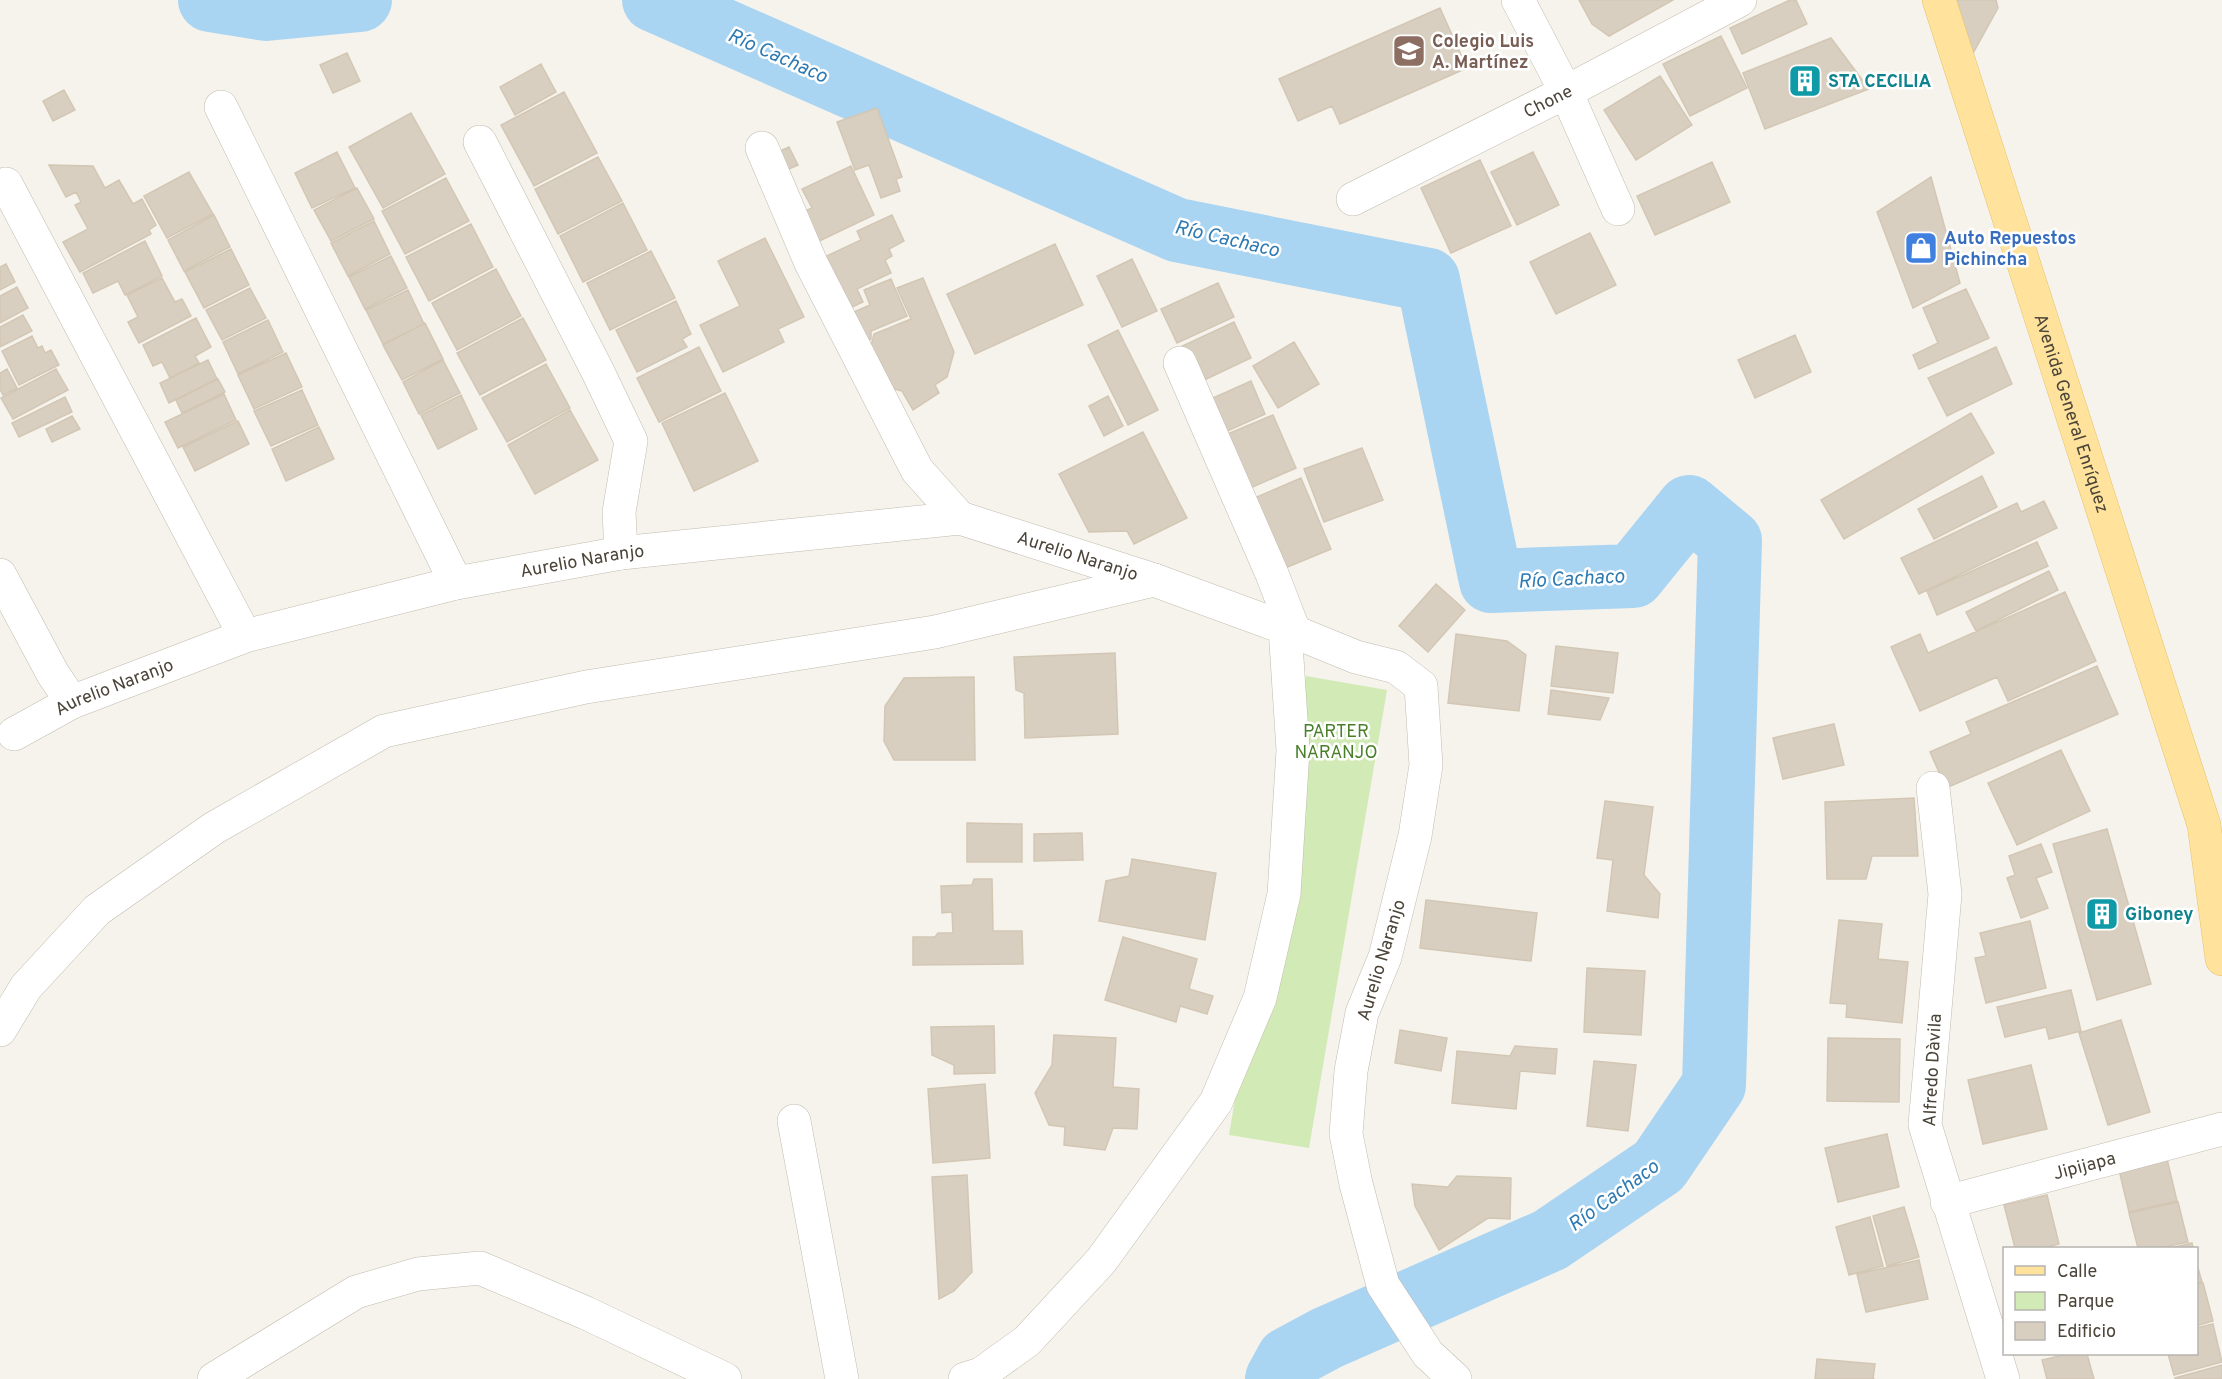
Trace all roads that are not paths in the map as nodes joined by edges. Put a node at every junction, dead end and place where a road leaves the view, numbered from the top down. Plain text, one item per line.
1 (1518, 0) edge
2 (1740, 0) edge
3 (1940, 0) edge
4 (1566, 92) junction
5 (221, 107) dead end
6 (480, 142) dead end
7 (762, 148) dead end
8 (6, 184) dead end
9 (1353, 199) dead end
10 (1618, 209) dead end
11 (1180, 363) dead end
12 (960, 518) junction
13 (621, 553) junction
14 (0, 574) edge
15 (1154, 580) junction
16 (456, 583) junction
17 (1290, 629) junction
18 (245, 636) junction
19 (72, 702) junction
20 (14, 734) dead end
21 (1933, 788) dead end
22 (2204, 825) junction
23 (2222, 857) edge
24 (2222, 959) edge
25 (0, 1030) edge
26 (794, 1121) dead end
27 (2222, 1130) edge
28 (1947, 1202) junction
29 (214, 1379) edge
30 (722, 1379) edge
31 (842, 1379) edge
32 (965, 1379) edge
33 (1455, 1379) edge
34 (2003, 1379) edge

1 - 4 street
2 - 4 street, Chone
3 - 22 main road, Avenida General Enríquez
4 - 9 street, Chone
4 - 10 street
5 - 16 street
6 - 13 street
7 - 12 street
8 - 18 street
11 - 17 street
12 - 13 street, Aurelio Naranjo
12 - 15 street, Aurelio Naranjo
13 - 16 street, Aurelio Naranjo
14 - 19 street
15 - 17 street, Aurelio Naranjo
15 - 25 street
16 - 18 street, Aurelio Naranjo
17 - 32 street
17 - 33 street, Aurelio Naranjo
18 - 19 street, Aurelio Naranjo
19 - 20 street, Aurelio Naranjo
21 - 28 street, Alfredo Dàvila
22 - 23 main road, Avenida General Enríquez
22 - 24 main road, Avenida General Enríquez
26 - 31 street
27 - 28 street, Jipijapa
28 - 34 street, Alfredo Dàvila
29 - 30 street

